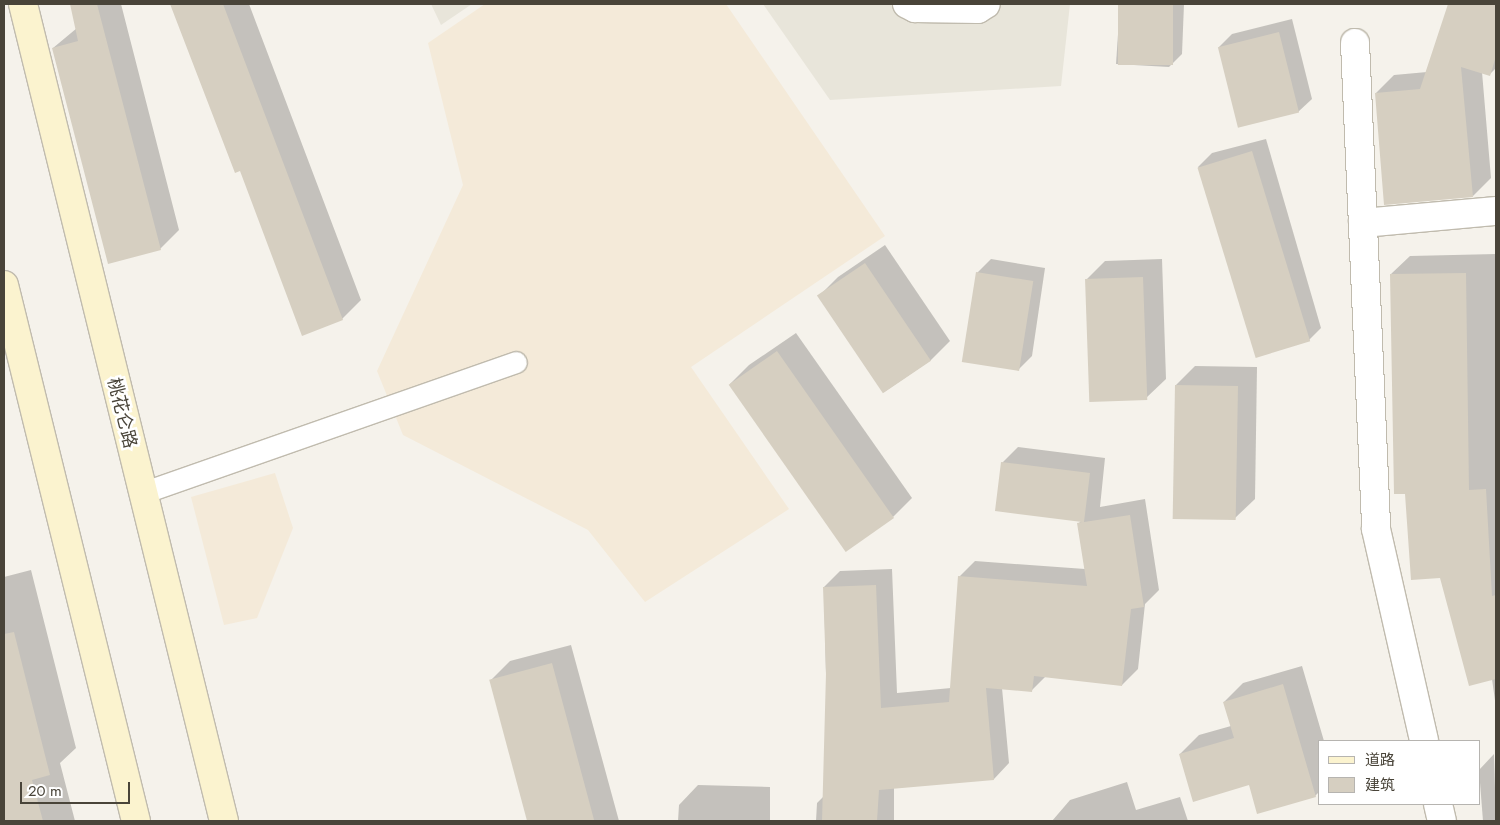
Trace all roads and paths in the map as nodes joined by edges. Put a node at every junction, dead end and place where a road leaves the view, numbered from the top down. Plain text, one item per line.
1 (22, 4) edge
2 (908, 4) edge
3 (986, 4) edge
4 (1355, 44) dead end
5 (1496, 211) edge
6 (1362, 222) junction
7 (4, 285) edge
8 (516, 362) dead end
9 (142, 493) junction
10 (1424, 740) edge
11 (1438, 805) edge
12 (136, 821) edge
13 (224, 821) edge
14 (1442, 821) edge

1 - 9 main road, 桃花仑路
2 - 3 street
4 - 6 street
5 - 6 street
6 - 10 street
7 - 12 main road
8 - 9 lane
9 - 13 main road, 桃花仑路
11 - 14 street

